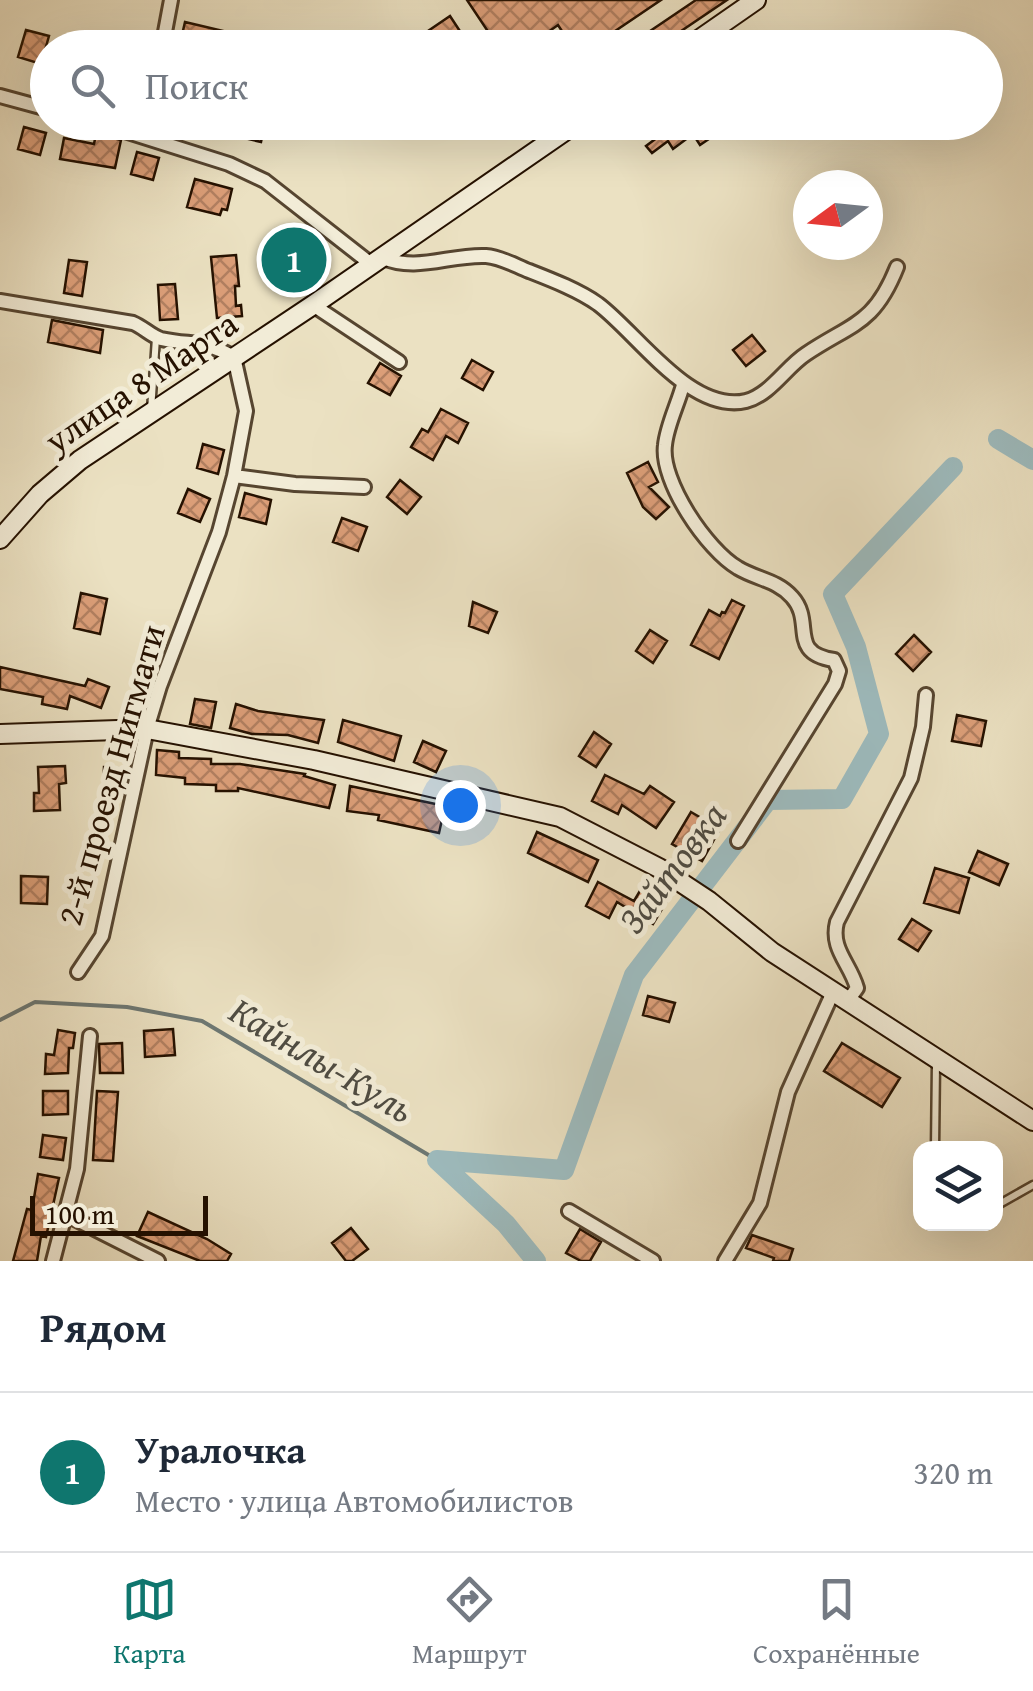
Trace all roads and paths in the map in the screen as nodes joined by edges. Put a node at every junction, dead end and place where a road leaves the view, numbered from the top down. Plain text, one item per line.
1 (171, 0) edge
2 (756, 0) edge
3 (165, 30) edge
4 (713, 30) edge
5 (0, 96) edge
6 (30, 104) edge
7 (155, 140) edge
8 (552, 140) edge
9 (376, 261) junction
10 (897, 268) dead end
11 (0, 301) edge
12 (313, 305) junction
13 (156, 338) junction
14 (234, 358) junction
15 (400, 362) dead end
16 (683, 385) junction
17 (151, 411) junction
18 (234, 476) junction
19 (364, 487) dead end
20 (0, 539) edge
21 (926, 695) dead end
22 (147, 729) junction
23 (0, 734) edge
24 (738, 841) dead end
25 (78, 972) dead end
26 (840, 997) junction
27 (90, 1036) dead end
28 (936, 1057) junction
29 (1033, 1121) edge
30 (936, 1141) edge
31 (1033, 1185) edge
32 (1003, 1202) edge
33 (569, 1211) dead end
34 (65, 1214) junction
35 (53, 1261) edge
36 (158, 1261) edge
37 (652, 1261) edge
38 (725, 1261) edge

1 - 3 street
2 - 4 main road
5 - 6 street
7 - 9 street
8 - 9 main road, улица 8 Марта
9 - 12 main road, улица 8 Марта
9 - 16 street
10 - 16 street
11 - 13 street
12 - 14 main road, улица 8 Марта
12 - 15 street
13 - 14 street
13 - 17 lane
14 - 17 main road, улица 8 Марта
14 - 18 street, 2-й проезд Нигмати
16 - 24 street
17 - 20 main road, улица 8 Марта
18 - 19 street
18 - 22 street, 2-й проезд Нигмати
21 - 26 street
22 - 23 main road
22 - 25 street, 2-й проезд Нигмати
22 - 26 main road
26 - 28 main road
26 - 38 street
27 - 34 street
28 - 29 main road
28 - 30 lane
31 - 32 lane
33 - 37 street
34 - 35 street
34 - 36 street

